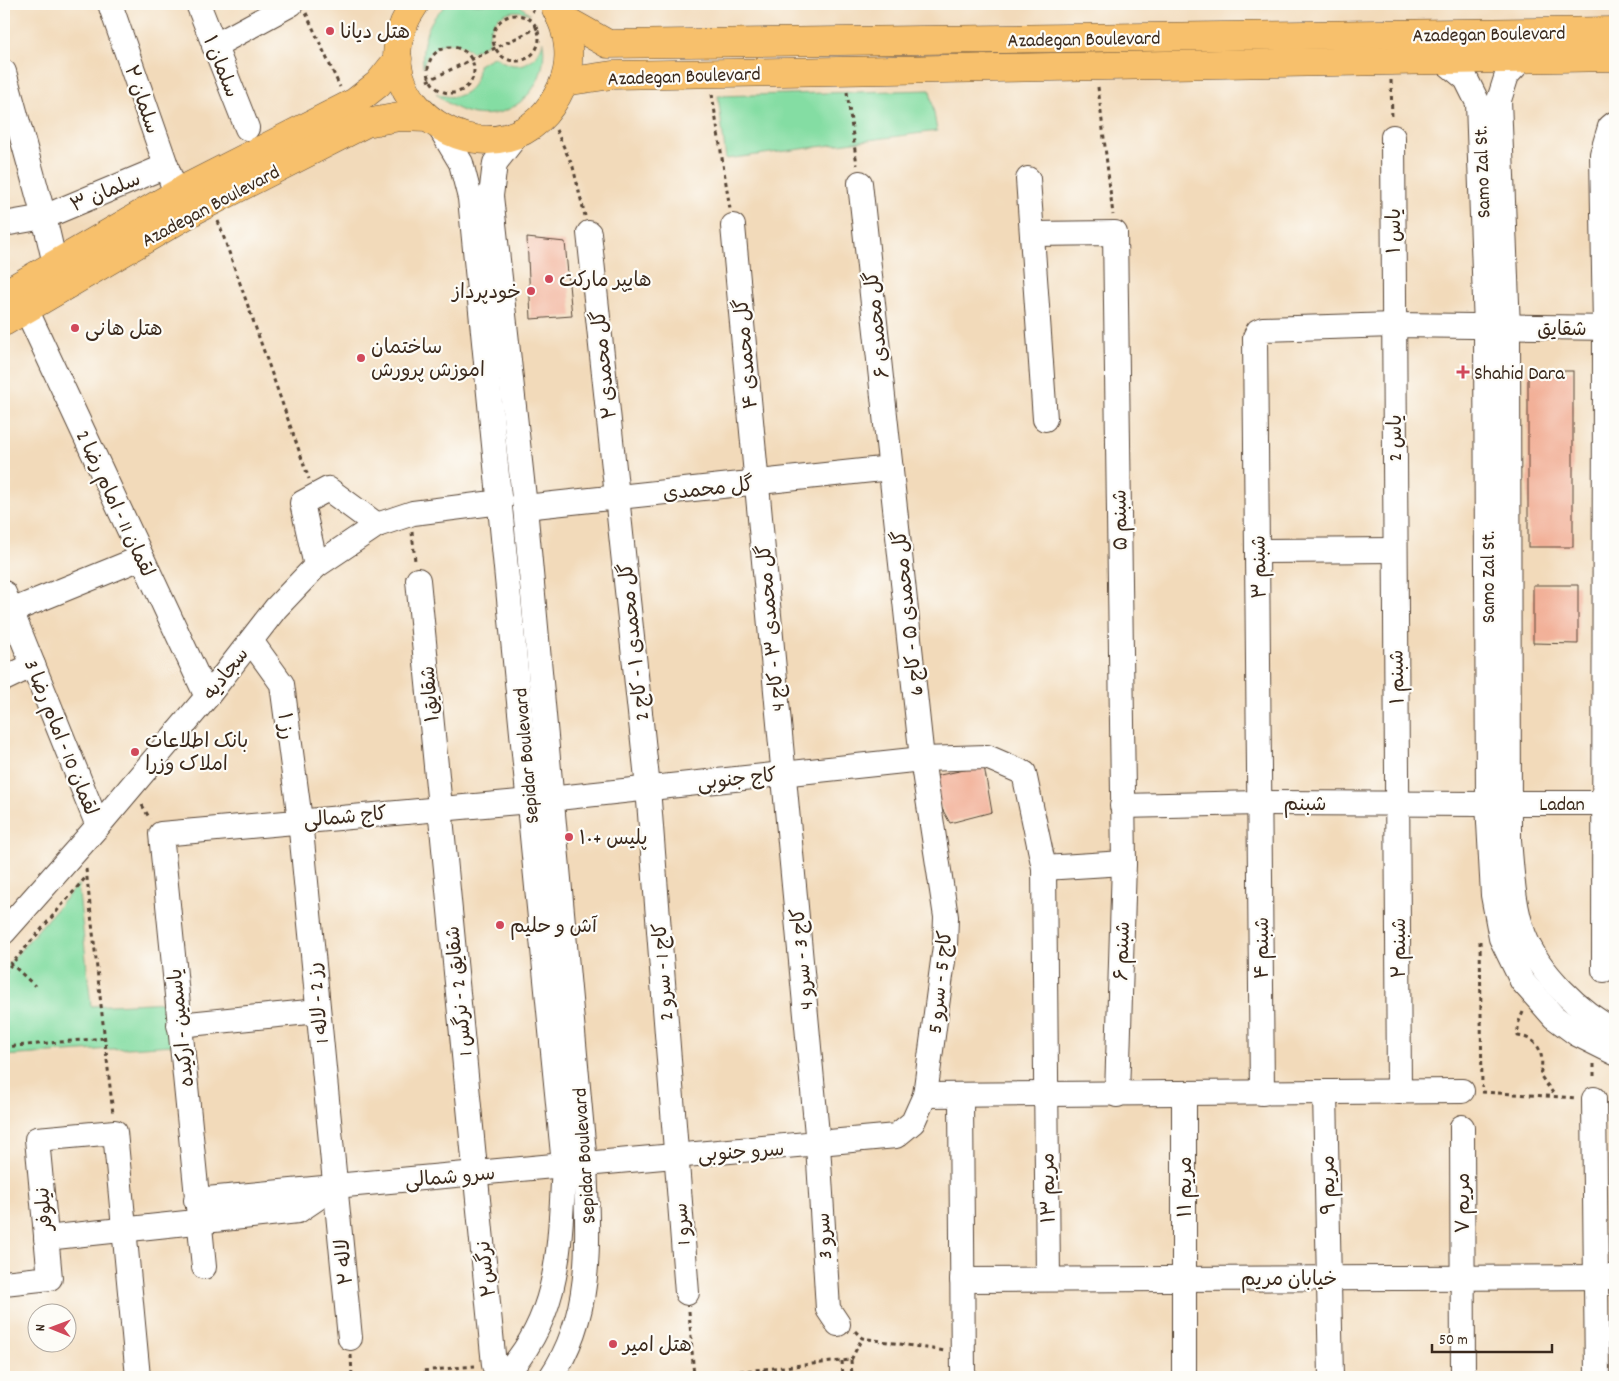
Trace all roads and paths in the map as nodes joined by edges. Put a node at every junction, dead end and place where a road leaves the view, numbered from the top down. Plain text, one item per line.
1 (110, 4) edge
2 (198, 4) edge
3 (415, 4) edge
4 (526, 4) edge
5 (287, 8) edge
6 (544, 20) edge
7 (1615, 31) edge
8 (1189, 37) junction
9 (214, 46) junction
10 (495, 48) junction
11 (1615, 57) edge
12 (1523, 58) junction
13 (398, 59) junction
14 (472, 60) junction
15 (1444, 61) junction
16 (1391, 62) junction
17 (1189, 65) junction
18 (1096, 67) junction
19 (844, 71) junction
20 (4, 72) edge
21 (709, 74) junction
22 (422, 77) dead end
23 (430, 80) junction
24 (564, 82) junction
25 (424, 83) junction
26 (427, 88) dead end
27 (348, 105) junction
28 (547, 111) junction
29 (433, 123) junction
30 (1615, 123) edge
31 (247, 128) dead end
32 (520, 131) junction
33 (1392, 137) joint
34 (166, 166) junction
35 (1028, 179) dead end
36 (860, 183) joint
37 (176, 194) junction
38 (211, 202) junction
39 (44, 217) junction
40 (4, 224) edge
41 (733, 226) joint
42 (589, 233) joint
43 (1115, 233) junction
44 (1032, 234) junction
45 (55, 264) junction
46 (4, 294) edge
47 (15, 315) edge
48 (1394, 326) junction
49 (1497, 328) junction
50 (1610, 328) edge
51 (1258, 331) joint
52 (1044, 419) dead end
53 (891, 468) junction
54 (757, 482) junction
55 (315, 496) junction
56 (617, 497) junction
57 (501, 502) junction
58 (525, 507) junction
59 (409, 514) junction
60 (377, 525) junction
61 (1395, 550) junction
62 (1258, 551) junction
63 (141, 558) junction
64 (316, 566) junction
65 (418, 580) joint
66 (7, 602) edge
67 (250, 641) junction
68 (33, 665) junction
69 (4, 679) edge
70 (206, 697) junction
71 (922, 758) junction
72 (783, 773) junction
73 (130, 788) junction
74 (648, 788) junction
75 (541, 800) junction
76 (1260, 803) junction
77 (1499, 803) junction
78 (1610, 803) edge
79 (1398, 804) junction
80 (1122, 806) junction
81 (440, 808) junction
82 (300, 820) junction
83 (91, 834) junction
84 (161, 834) junction
85 (1124, 863) junction
86 (1044, 868) junction
87 (87, 876) junction
88 (4, 932) edge
89 (1480, 939) dead end
90 (4, 957) edge
91 (12, 964) junction
92 (1604, 970) dead end
93 (4, 973) edge
94 (35, 986) dead end
95 (1534, 996) junction
96 (318, 1011) junction
97 (179, 1024) junction
98 (1615, 1030) edge
99 (105, 1038) junction
100 (1593, 1043) junction
101 (4, 1047) edge
102 (1615, 1053) edge
103 (1399, 1092) junction
104 (1472, 1092) junction
105 (1324, 1093) junction
106 (1184, 1094) junction
107 (1262, 1094) junction
108 (1117, 1095) junction
109 (925, 1096) junction
110 (1047, 1096) junction
111 (961, 1097) junction
112 (1557, 1097) junction
113 (1594, 1099) junction
114 (1462, 1127) dead end
115 (115, 1132) junction
116 (896, 1136) joint
117 (818, 1145) junction
118 (676, 1155) junction
119 (575, 1165) junction
120 (476, 1174) junction
121 (335, 1186) junction
122 (196, 1200) junction
123 (198, 1223) junction
124 (124, 1230) junction
125 (46, 1238) junction
126 (204, 1267) dead end
127 (1606, 1277) edge
128 (1329, 1278) junction
129 (1462, 1278) junction
130 (1048, 1279) junction
131 (1184, 1279) junction
132 (962, 1280) junction
133 (4, 1283) edge
134 (687, 1293) joint
135 (838, 1324) joint
136 (350, 1338) dead end
137 (862, 1338) junction
138 (963, 1353) junction
139 (851, 1360) junction
140 (842, 1361) junction
141 (764, 1369) junction
142 (498, 1371) edge
143 (730, 1372) junction
144 (694, 1376) edge
145 (138, 1377) edge
146 (423, 1377) edge
147 (551, 1377) edge
148 (676, 1377) edge
149 (731, 1377) edge
150 (765, 1377) edge
151 (843, 1377) edge
152 (852, 1377) edge
153 (963, 1377) edge
154 (1184, 1377) edge
155 (1331, 1377) edge
156 (1463, 1377) edge
157 (1597, 1377) edge

1 - 34 street, سلمان ۲
2 - 9 street, سلمان ۱
3 - 13 main road
4 - 6 path
5 - 9 street
5 - 27 path
6 - 8 main road, Azadegan Boulevard
6 - 10 path
6 - 10 path
6 - 10 path
6 - 24 main road
7 - 8 main road, Azadegan Boulevard
8 - 17 main road
9 - 31 street, سلمان ۱
10 - 14 path
11 - 12 main road, Azadegan Boulevard
12 - 15 main road, Azadegan Boulevard
12 - 49 street, Samo Zal St.
13 - 27 main road, Azadegan Boulevard
13 - 29 main road
14 - 23 path
14 - 23 path
14 - 23 path
15 - 16 main road, Azadegan Boulevard
15 - 49 street, Samo Zal St.
16 - 17 main road, Azadegan Boulevard
16 - 33 path
17 - 18 main road, Azadegan Boulevard
18 - 19 main road, Azadegan Boulevard
18 - 43 path
19 - 21 main road, Azadegan Boulevard
19 - 36 path
20 - 39 street, سلمان ۳
21 - 24 main road, Azadegan Boulevard
21 - 41 path
22 - 25 path
23 - 25 path
24 - 28 main road
25 - 26 path
27 - 37 main road, Azadegan Boulevard
28 - 32 main road
28 - 42 path
29 - 32 main road, Azadegan Boulevard
29 - 38 main road, Azadegan Boulevard
29 - 57 street, Sepidar Boulevard
30 - 50 street
32 - 58 street, Sepidar Boulevard
33 - 48 street, یاس ۱
34 - 37 street, سلمان ۲
34 - 39 street, سلمان ۳
35 - 44 street
36 - 53 street, گل محمدی ۶
37 - 45 main road, Azadegan Boulevard
38 - 47 main road, Azadegan Boulevard
38 - 55 path
39 - 40 street, سلمان ۳
39 - 45 street, سلمان ۳
41 - 54 street, گل محمدی ۴
42 - 56 street, گل محمدی ۲
43 - 44 street
43 - 80 street, شبنم ۵
44 - 52 street
45 - 46 main road, Azadegan Boulevard
47 - 63 street, لقمان 11 - امام رضا 2
48 - 49 street, شقایق
48 - 51 street, شقایق
48 - 61 street, یاس 2
49 - 50 street, شقایق
49 - 77 street, Samo Zal St.
50 - 78 street
51 - 62 street, شبنم ۳
53 - 54 street, گل محمدی
53 - 71 street, گل محمدی ۵ - کاج 6
54 - 56 street, گل محمدی
54 - 72 street, گل محمدی ۳ - کاج 4
55 - 60 street
55 - 64 street
56 - 58 street, گل محمدی
56 - 74 street, گل محمدی ۱ - کاج 2
57 - 59 street, سجادیه
57 - 75 street, Sepidar Boulevard
58 - 75 street, Sepidar Boulevard
59 - 60 street, سجادیه
59 - 65 path
60 - 64 street, سجادیه
61 - 62 street
61 - 79 street, شبنم ۱
62 - 76 street, شبنم ۳
63 - 66 street
63 - 70 street, لقمان 11 - امام رضا 2
64 - 67 street, سجادیه
65 - 81 street, شقایق۱
66 - 68 street, لقمان 10 - امام رضا 3
67 - 70 street, سجادیه
67 - 82 street, رز ۱
68 - 69 street
68 - 83 street, لقمان 10 - امام رضا 3
70 - 73 street, سجادیه
71 - 72 street, کاج جنوبی
71 - 86 street, کاج جنوبی
71 - 109 street, کاج 5 - سرو 5
72 - 74 street, کاج جنوبی
72 - 117 street, کاج 3 - سرو 4
73 - 83 street, سجادیه
73 - 84 path
74 - 75 street, کاج جنوبی
74 - 118 street, کاج 1 - سرو 2
75 - 81 street, کاج شمالی
75 - 119 street, Sepidar Boulevard
76 - 79 street, شبنم
76 - 80 street, شبنم
76 - 107 street, شبنم ۴
77 - 78 street, Ladan
77 - 79 street, شبنم
77 - 95 street, Samo Zal St.
77 - 98 street, Samo Zal St.
78 - 92 street
79 - 103 street, شبنم ۲
80 - 85 street, شبنم ۶
81 - 82 street, کاج شمالی
81 - 120 street, شقایق 2 - نرگس 1
82 - 84 street, کاج شمالی
82 - 96 street, رز 2 - لاله 1
83 - 87 path
83 - 88 street, سجادیه
84 - 97 street, یاسمین - ارکیده
85 - 86 street
85 - 108 street, شبنم ۶
86 - 110 street, مریم ۱۳
87 - 91 path
87 - 99 path
89 - 104 path
90 - 91 path
91 - 93 path
91 - 94 path
95 - 100 street, Samo Zal St.
95 - 112 path
96 - 97 street
96 - 121 street, رز 2 - لاله 1
97 - 122 street, یاسمین - ارکیده
99 - 101 path
99 - 115 path
100 - 102 street, Samo Zal St.
100 - 113 path
103 - 104 street
103 - 105 street
104 - 112 path
105 - 107 street
105 - 128 street, مریم ۹
106 - 107 street
106 - 108 street
106 - 131 street, مریم ۱۱
108 - 110 street
109 - 111 street
109 - 116 street, کاج 5 - سرو 5
110 - 111 street
110 - 130 street, مریم ۱۳
111 - 132 street
112 - 113 path
113 - 127 street
114 - 129 street, مریم ۷
115 - 124 street
115 - 125 street, نیلوفر
116 - 117 street, سرو جنوبی
117 - 118 street, سرو جنوبی
117 - 135 street, سرو 3
118 - 119 street, سرو جنوبی
118 - 134 street, سرو 1
119 - 120 street, سرو شمالی
119 - 142 street, Sepidar Boulevard
119 - 147 street, Sepidar Boulevard
120 - 121 street, سرو شمالی
120 - 142 street, نرگس۲
121 - 122 street, سرو شمالی
121 - 123 street, سرو شمالی
121 - 136 street, لاله ۲
122 - 123 street, یاسمین - ارکیده
123 - 124 street, سرو شمالی
123 - 126 street, یاسمین - ارکیده
124 - 125 street, سرو شمالی
124 - 145 street
125 - 133 street, نیلوفر
127 - 129 street, خیابان مریم
127 - 157 street
128 - 129 street, خیابان مریم
128 - 131 street, خیابان مریم
128 - 155 street, مریم ۹
129 - 156 street, مریم ۷
130 - 131 street, خیابان مریم
130 - 132 street, خیابان مریم
131 - 154 street, مریم ۱۱
132 - 138 street
134 - 144 path
135 - 137 path
137 - 138 path
137 - 139 path
138 - 153 street
139 - 140 path
139 - 152 path
140 - 141 path
140 - 151 path
141 - 143 path
141 - 150 path
142 - 146 path
143 - 144 path
143 - 149 path
144 - 148 path

